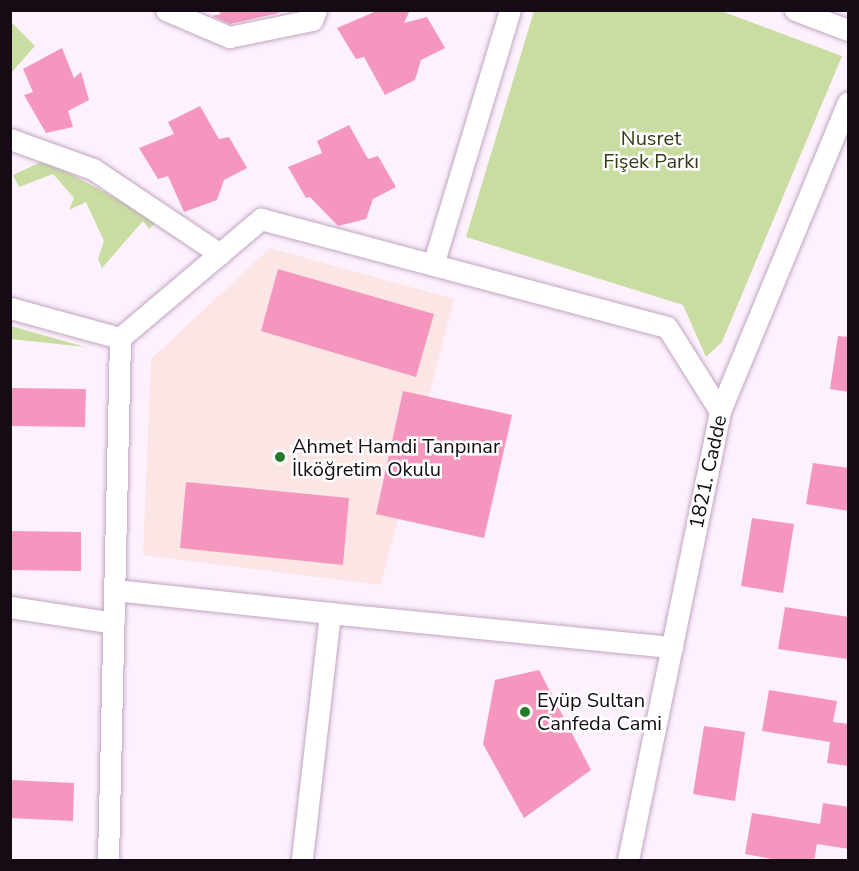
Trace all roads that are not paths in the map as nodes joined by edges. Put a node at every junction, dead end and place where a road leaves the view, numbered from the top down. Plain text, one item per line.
1 (166, 10) edge
2 (316, 10) edge
3 (510, 10) edge
4 (795, 10) edge
5 (849, 30) edge
6 (849, 102) edge
7 (10, 139) edge
8 (220, 254) junction
9 (433, 265) junction
10 (10, 308) edge
11 (120, 338) junction
12 (720, 411) junction
13 (114, 590) junction
14 (10, 607) edge
15 (330, 613) junction
16 (114, 623) junction
17 (672, 647) junction
18 (108, 861) edge
19 (302, 861) edge
20 (628, 861) edge

1 - 2 street
3 - 9 street
4 - 5 street
6 - 12 street, 1821. Cadde
7 - 8 street
8 - 9 street
8 - 11 street
9 - 12 street
10 - 11 street
11 - 13 street
12 - 17 street, 1821. Cadde
13 - 15 street
13 - 16 street
14 - 16 street
15 - 17 street
15 - 19 street
16 - 18 street
17 - 20 street, 1821. Cadde

